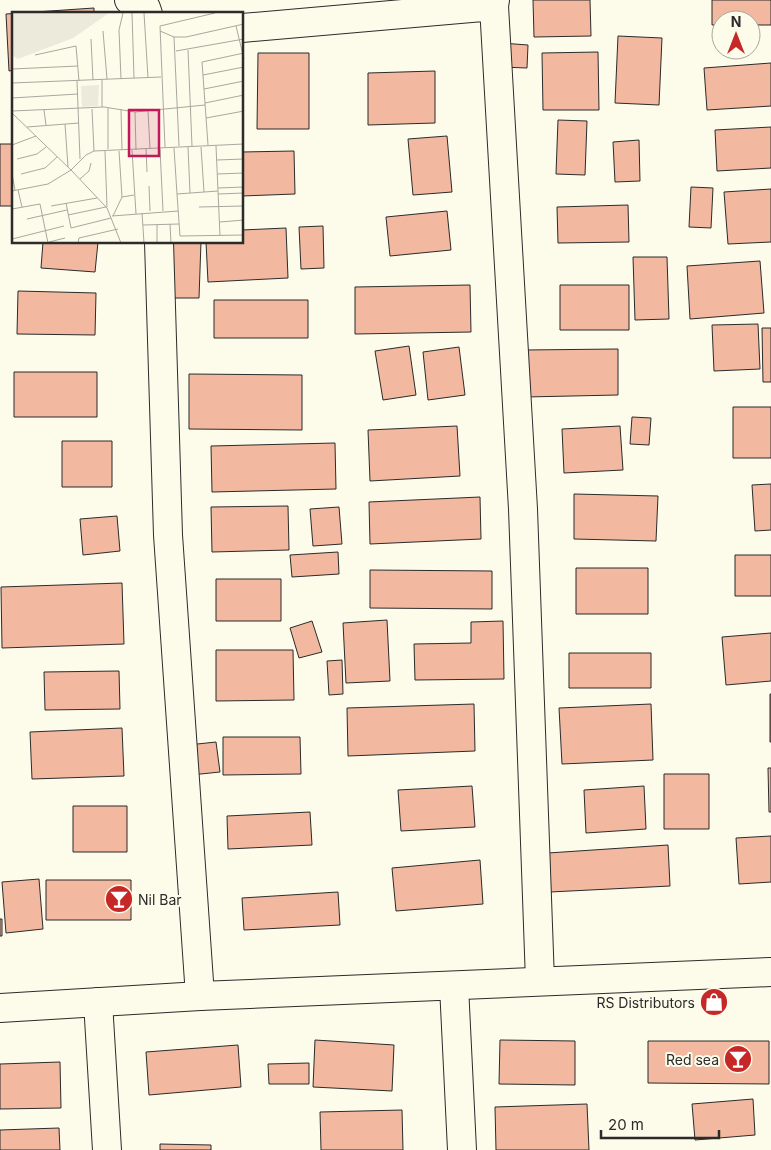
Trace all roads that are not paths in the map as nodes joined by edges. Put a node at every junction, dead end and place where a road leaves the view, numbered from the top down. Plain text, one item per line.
1 (129, 0) edge
2 (495, 3) edge
3 (147, 12) edge
4 (244, 28) edge
5 (159, 244) edge
6 (771, 972) edge
7 (540, 981) junction
8 (454, 986) junction
9 (200, 996) junction
10 (98, 1002) junction
11 (0, 1008) edge
12 (107, 1150) edge
13 (462, 1150) edge

1 - 3 street
2 - 4 street
2 - 7 street
5 - 9 street
6 - 7 street
7 - 8 street
8 - 9 street
8 - 13 street
9 - 10 street
10 - 11 street
10 - 12 street

